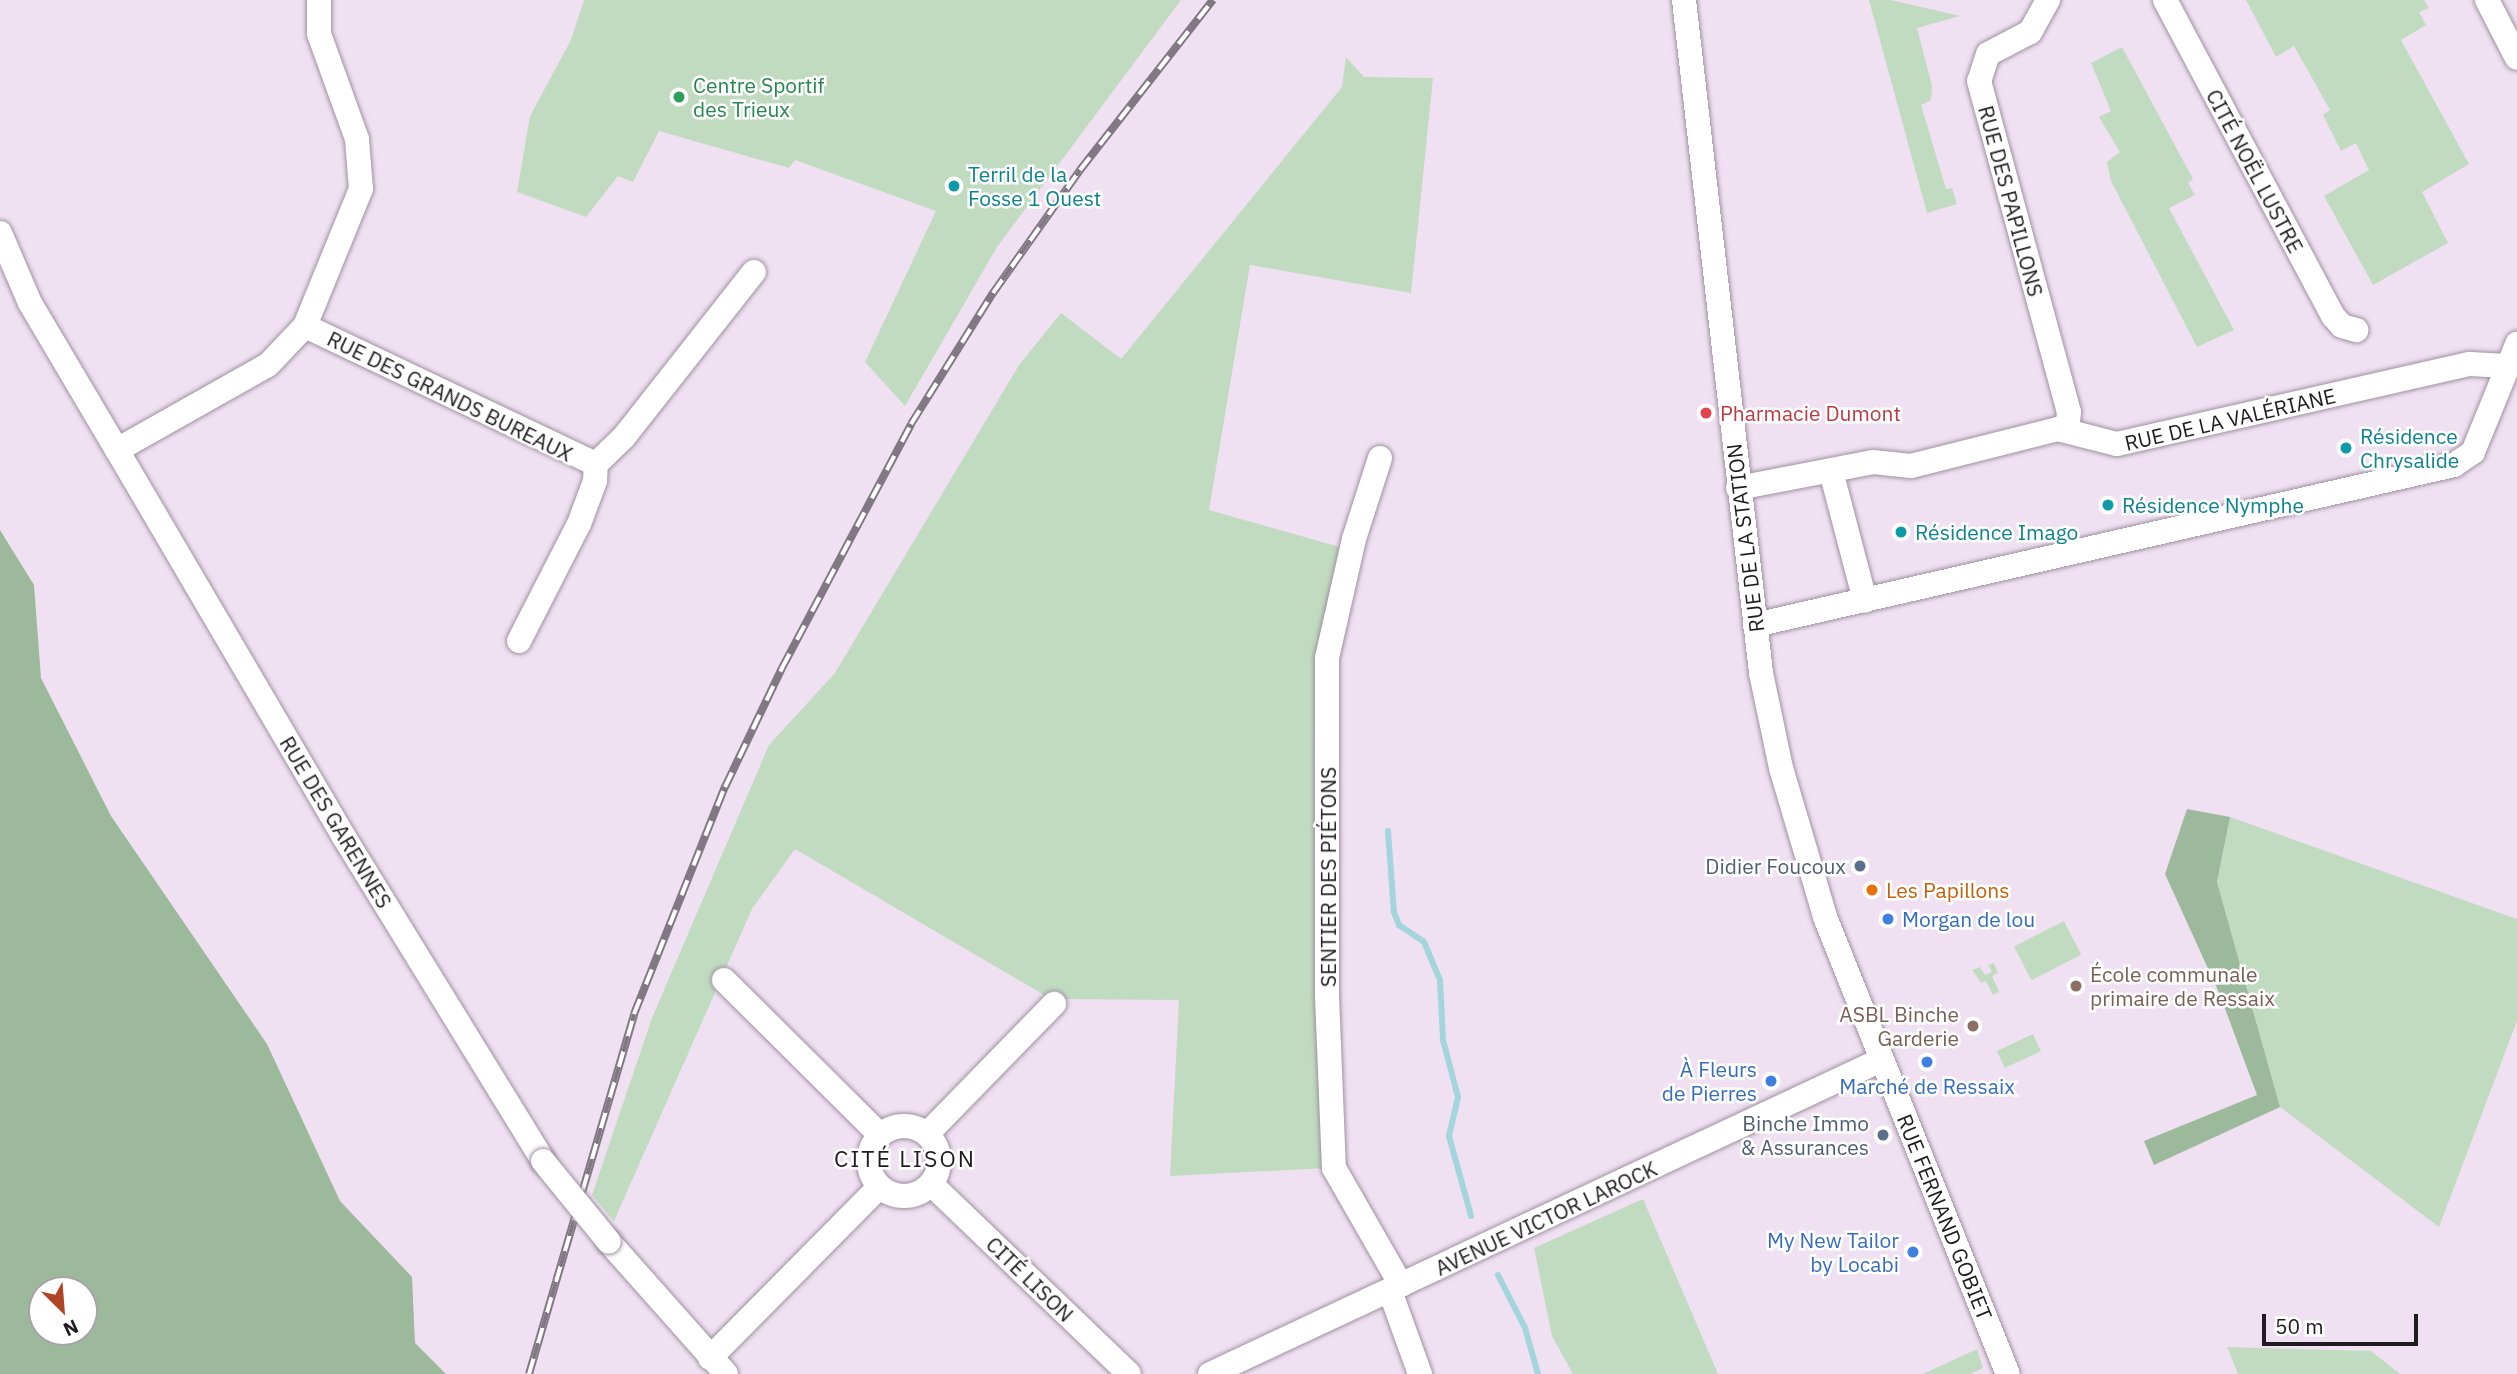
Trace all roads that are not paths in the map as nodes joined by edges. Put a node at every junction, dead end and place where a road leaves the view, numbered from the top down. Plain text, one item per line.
1 (319, 0) edge
2 (1685, 0) edge
3 (2048, 0) edge
4 (2165, 0) edge
5 (2487, 0) edge
6 (2517, 58) edge
7 (0, 233) edge
8 (754, 272) dead end
9 (305, 326) junction
10 (2356, 330) dead end
11 (2517, 344) edge
12 (2507, 366) junction
13 (2067, 430) junction
14 (117, 450) junction
15 (1380, 458) dead end
16 (596, 464) junction
17 (1831, 471) junction
18 (1738, 488) junction
19 (1865, 601) junction
20 (1755, 625) junction
21 (519, 641) dead end
22 (724, 980) dead end
23 (1055, 1004) dead end
24 (1881, 1060) junction
25 (927, 1134) junction
26 (880, 1135) junction
27 (932, 1184) junction
28 (879, 1186) junction
29 (1395, 1288) junction
30 (718, 1366) edge
31 (1129, 1374) edge
32 (1210, 1374) edge
33 (1420, 1374) edge
34 (2008, 1374) edge

1 - 9 street, RUE DES GRANDS BUREAUX
2 - 18 street, RUE DE LA STATION
3 - 13 street, RUE DES PAPILLONS
4 - 10 street, CITÉ NOËL LUSTRE
5 - 6 street
7 - 14 street, RUE DES GARENNES
8 - 16 street, RUE DES GRANDS BUREAUX
9 - 14 street, RUE DES GRANDS BUREAUX
9 - 16 street, RUE DES GRANDS BUREAUX
11 - 12 street
12 - 13 street, RUE DE LA VALÉRIANE
12 - 19 street
13 - 17 street, RUE DE LA VALÉRIANE
14 - 30 street, RUE DES GARENNES, bridge
15 - 29 street, SENTIER DES PIÉTONS
16 - 21 street, RUE DES GRANDS BUREAUX
17 - 18 street, RUE DE LA VALÉRIANE
17 - 19 street
18 - 20 street, RUE DE LA STATION
19 - 20 street
20 - 24 street, RUE DE LA STATION
22 - 26 street
23 - 25 street
24 - 29 street, AVENUE VICTOR LAROCK
24 - 34 street, RUE FERNAND GOBIET
25 - 26 street
25 - 27 street
26 - 28 street
27 - 28 street
27 - 31 street, CITÉ LISON
28 - 30 street
29 - 32 street, AVENUE VICTOR LAROCK
29 - 33 street, SENTIER DES PIÉTONS

